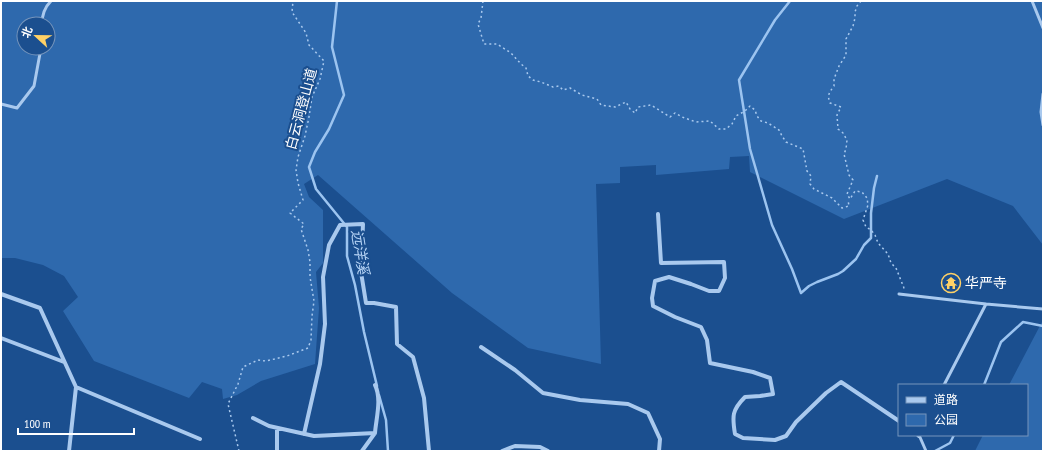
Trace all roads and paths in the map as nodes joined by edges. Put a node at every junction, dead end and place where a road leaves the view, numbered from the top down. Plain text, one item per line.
1 (51, 1) edge
2 (293, 1) edge
3 (483, 1) edge
4 (861, 1) edge
5 (1032, 1) edge
6 (42, 16) edge
7 (1043, 28) edge
8 (40, 56) edge
9 (1043, 94) edge
10 (1, 104) edge
11 (1043, 125) edge
12 (848, 200) dead end
13 (658, 214) dead end
14 (1, 294) edge
15 (899, 294) dead end
16 (913, 296) junction
17 (986, 304) junction
18 (1043, 309) edge
19 (1, 338) edge
20 (481, 347) dead end
21 (64, 362) junction
22 (945, 384) edge
23 (374, 385) dead end
24 (76, 387) junction
25 (253, 418) dead end
26 (898, 420) edge
27 (277, 428) junction
28 (375, 433) junction
29 (304, 434) junction
30 (918, 436) edge
31 (200, 439) dead end
32 (69, 451) edge
33 (239, 451) edge
34 (277, 451) edge
35 (362, 451) edge
36 (429, 451) edge
37 (502, 451) edge
38 (548, 451) edge
39 (659, 451) edge
40 (926, 451) edge

1 - 6 lane
2 - 33 path, 白云洞登山道
3 - 12 path
4 - 16 path
5 - 7 lane
8 - 10 lane
9 - 11 lane
13 - 26 street
14 - 21 street
15 - 16 lane
16 - 17 lane
17 - 18 lane
17 - 22 lane
19 - 21 street
20 - 39 street
21 - 24 street
23 - 28 street
24 - 31 street
24 - 32 street
25 - 27 street
27 - 29 street
27 - 34 street
28 - 29 street
28 - 35 street
29 - 36 street
30 - 40 lane
37 - 38 street

